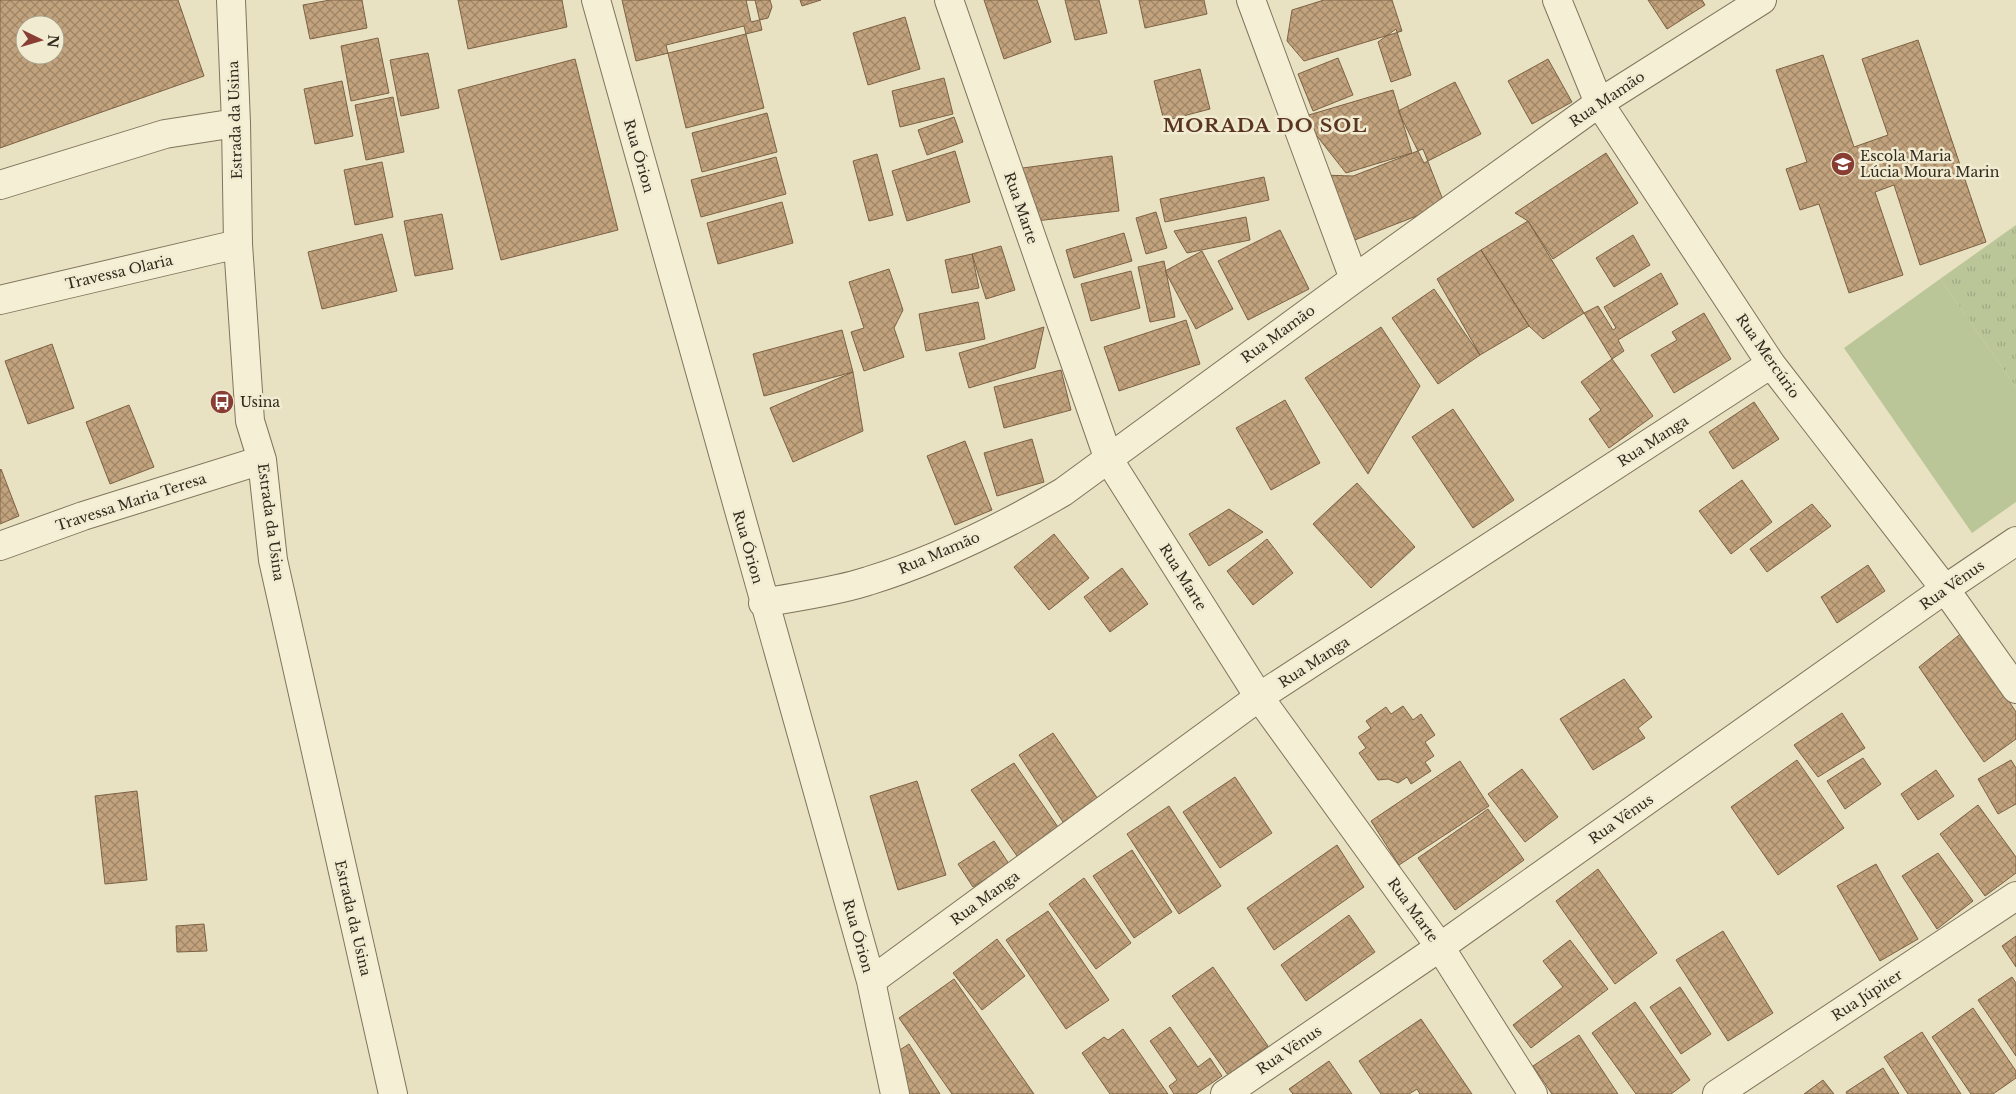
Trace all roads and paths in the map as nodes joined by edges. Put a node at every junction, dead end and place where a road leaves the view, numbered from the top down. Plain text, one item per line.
1 (232, 0) edge
2 (596, 0) edge
3 (949, 0) edge
4 (1251, 0) edge
5 (1557, 0) edge
6 (1762, 0) edge
7 (1599, 103) junction
8 (236, 123) junction
9 (0, 185) edge
10 (238, 244) junction
11 (1354, 278) junction
12 (0, 300) edge
13 (1771, 364) junction
14 (262, 460) junction
15 (1108, 460) junction
16 (2016, 541) edge
17 (0, 546) edge
18 (1945, 589) junction
19 (763, 603) junction
20 (2016, 689) edge
21 (1259, 698) junction
22 (2016, 896) edge
23 (1440, 947) junction
24 (871, 981) junction
25 (393, 1094) edge
26 (895, 1094) edge
27 (1225, 1094) edge
28 (1533, 1094) edge
29 (1717, 1094) edge

1 - 8 street, Estrada da Usina
2 - 19 street, Rua Órion
3 - 15 street, Rua Marte
4 - 11 street
5 - 7 street, Rua Mercúrio
6 - 7 street, Rua Mamão
7 - 11 street, Rua Mamão
7 - 13 street, Rua Mercúrio
8 - 9 street
8 - 10 street, Estrada da Usina
10 - 12 street, Travessa Olaria
10 - 14 street, Estrada da Usina
11 - 15 street, Rua Mamão
13 - 18 street, Rua Mercúrio
13 - 21 street, Rua Manga
14 - 17 street, Travessa Maria Teresa
14 - 25 street, Estrada da Usina
15 - 19 street, Rua Mamão
15 - 21 street, Rua Marte
16 - 18 street, Rua Vênus
18 - 20 street, Rua Mercúrio
18 - 23 street, Rua Vênus
19 - 24 street, Rua Órion
21 - 23 street, Rua Marte
21 - 24 street, Rua Manga
22 - 29 street, Rua Júpiter
23 - 27 street, Rua Vênus
23 - 28 street, Rua Marte
24 - 26 street, Rua Órion

